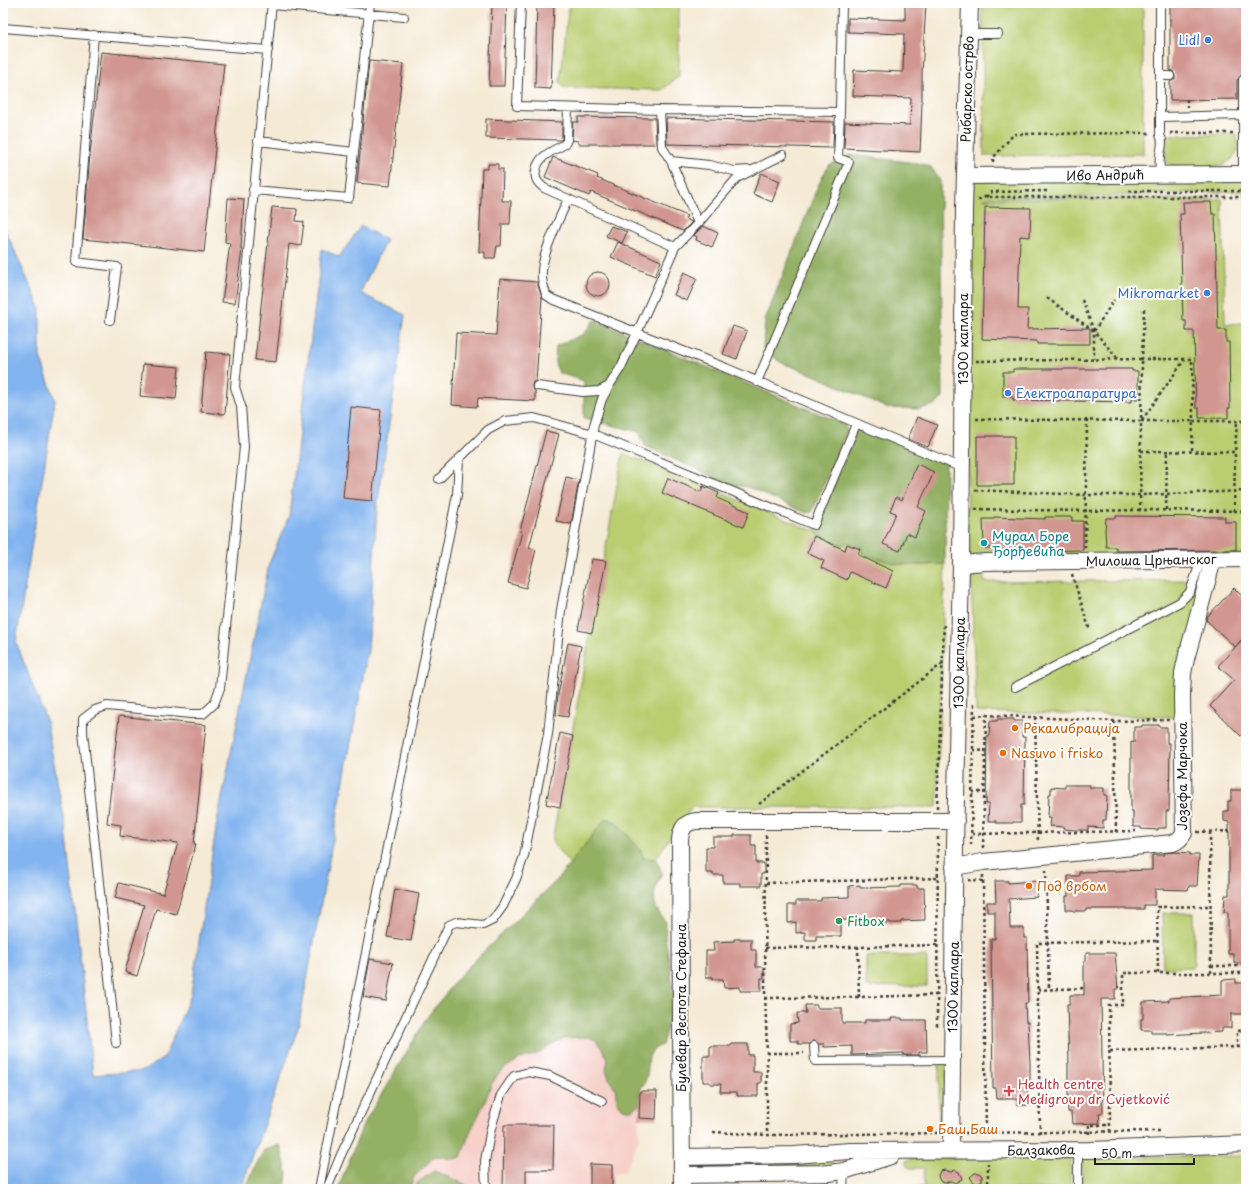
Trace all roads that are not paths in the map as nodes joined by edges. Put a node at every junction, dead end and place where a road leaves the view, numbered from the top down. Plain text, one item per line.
1 (370, 3) edge
2 (521, 3) edge
3 (842, 3) edge
4 (970, 3) edge
5 (1160, 3) edge
6 (272, 4) edge
7 (369, 13) junction
8 (404, 17) dead end
9 (3, 28) edge
10 (969, 34) junction
11 (998, 34) dead end
12 (94, 35) junction
13 (268, 50) junction
14 (1161, 76) junction
15 (1170, 76) dead end
16 (1243, 80) dead end
17 (568, 108) junction
18 (660, 110) junction
19 (840, 112) junction
20 (1244, 113) edge
21 (1160, 117) junction
22 (258, 141) junction
23 (354, 152) junction
24 (783, 155) dead end
25 (671, 161) junction
26 (751, 170) junction
27 (1245, 174) edge
28 (1160, 175) junction
29 (965, 176) junction
30 (253, 190) junction
31 (568, 199) junction
32 (698, 223) junction
33 (675, 247) junction
34 (110, 320) dead end
35 (637, 333) junction
36 (757, 382) junction
37 (537, 386) dead end
38 (610, 386) junction
39 (856, 424) junction
40 (593, 434) junction
41 (459, 459) junction
42 (962, 468) junction
43 (439, 479) dead end
44 (1246, 559) edge
45 (1207, 560) junction
46 (961, 564) junction
47 (1015, 687) dead end
48 (956, 821) junction
49 (949, 875) junction
50 (116, 1043) dead end
51 (814, 1046) dead end
52 (952, 1060) junction
53 (602, 1101) dead end
54 (1246, 1144) edge
55 (951, 1150) junction
56 (1078, 1150) junction
57 (907, 1152) junction
58 (683, 1157) junction
59 (844, 1171) junction
60 (682, 1182) edge
61 (319, 1189) edge
62 (327, 1189) edge
63 (486, 1189) edge
64 (843, 1189) edge
65 (1078, 1189) edge

1 - 7 lane
2 - 17 lane
3 - 19 lane
4 - 10 street, Рибарско острво
5 - 14 lane
6 - 7 lane
6 - 13 lane
7 - 8 lane
7 - 23 lane
9 - 12 lane
10 - 11 lane
10 - 29 street, Рибарско острво
12 - 13 lane
12 - 34 lane
13 - 22 lane
14 - 15 lane
14 - 21 lane
16 - 20 lane
17 - 18 lane
17 - 31 lane
18 - 19 lane
18 - 25 lane
19 - 36 lane
20 - 21 lane
20 - 27 lane
21 - 28 lane
22 - 23 lane
22 - 30 lane
23 - 30 lane
24 - 26 lane
25 - 26 lane
25 - 32 lane
26 - 32 lane
27 - 28 street, Иво Андрић
28 - 29 street, Иво Андрић
29 - 42 street, 1300 каплара
30 - 50 lane
31 - 33 lane
31 - 35 lane
32 - 33 lane
33 - 35 lane
35 - 36 lane
35 - 38 lane
36 - 39 lane
37 - 38 lane
38 - 40 lane
39 - 40 lane
39 - 42 lane
40 - 41 lane
40 - 62 lane
41 - 43 lane
41 - 61 lane
42 - 46 street, 1300 каплара
44 - 45 street, Милоша Црњанског
45 - 46 street, Милоша Црњанског
45 - 47 lane
45 - 49 street, Јозефа Марчока
46 - 48 street, 1300 каплара
48 - 49 street, 1300 каплара
48 - 58 street, Булевар деспота Стефана
49 - 52 street, 1300 каплара
51 - 52 lane
52 - 55 street, 1300 каплара
53 - 63 lane
54 - 56 street, Балзакова
55 - 56 street, Балзакова
55 - 57 street, Балзакова
56 - 65 lane
57 - 58 street, Балзакова
57 - 59 street, Балзакова
58 - 60 street, Булевар деспота Стефана
59 - 60 street, Балзакова
59 - 64 lane

